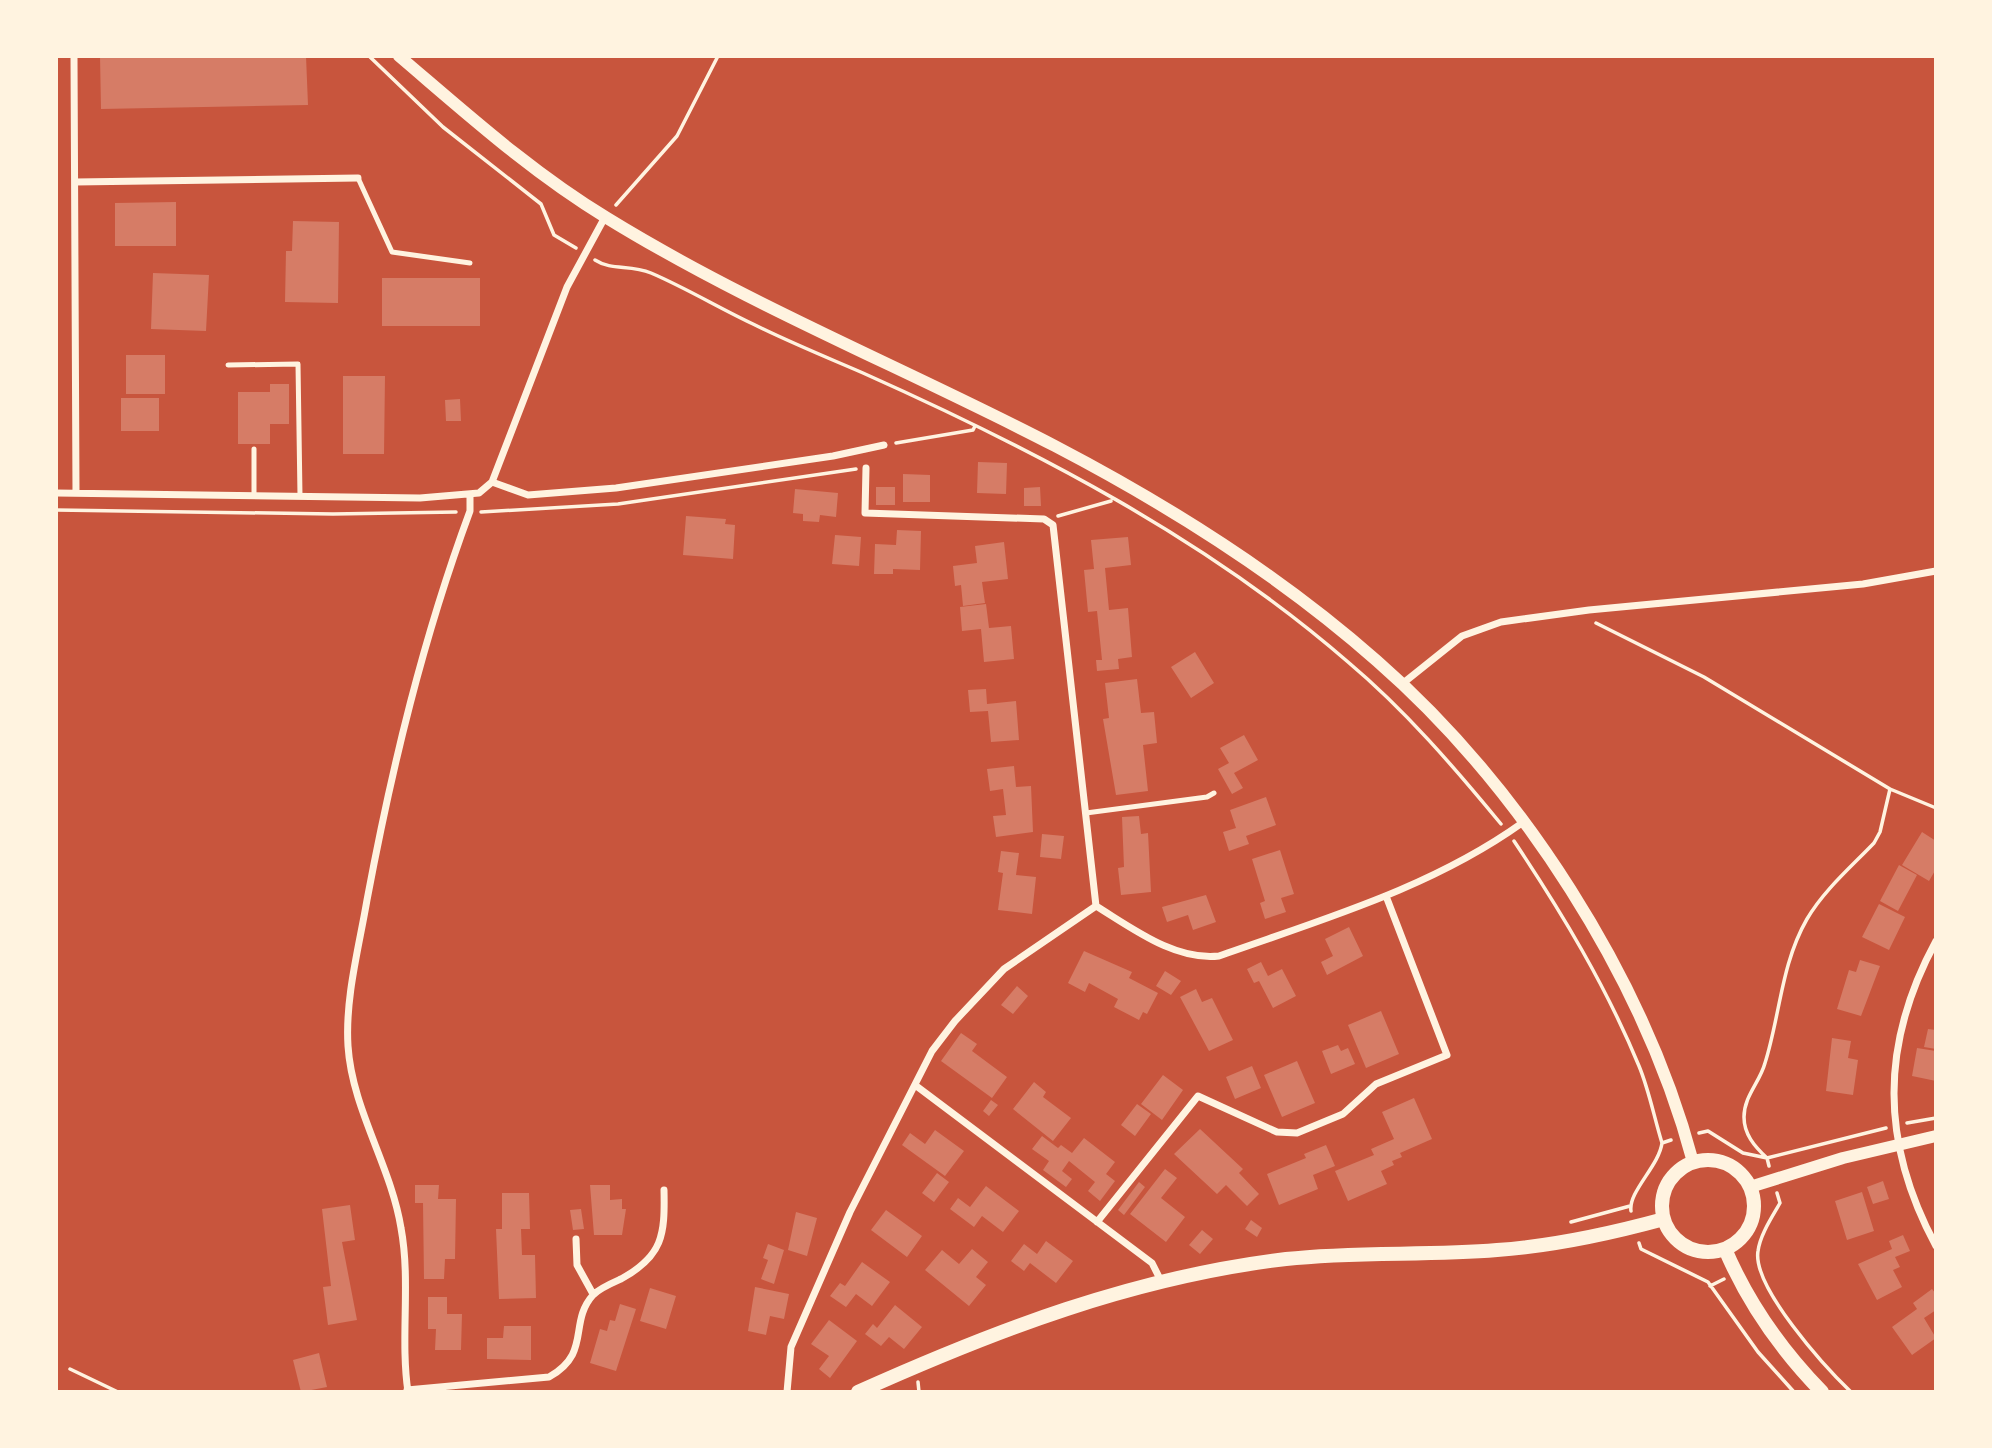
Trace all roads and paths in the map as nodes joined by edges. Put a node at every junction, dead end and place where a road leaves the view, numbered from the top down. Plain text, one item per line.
1 (74, 56) edge
2 (369, 56) edge
3 (399, 56) edge
4 (718, 56) edge
5 (358, 178) joint
6 (75, 182) junction
7 (605, 217) junction
8 (584, 253) junction
9 (470, 263) dead end
10 (228, 365) dead end
11 (975, 426) junction
12 (884, 445) joint
13 (254, 449) dead end
14 (866, 468) dead end
15 (492, 482) junction
16 (56, 493) edge
17 (76, 493) junction
18 (470, 495) junction
19 (254, 496) junction
20 (300, 496) junction
21 (1113, 500) junction
22 (56, 510) edge
23 (470, 512) junction
24 (1051, 522) junction
25 (1936, 571) edge
26 (1589, 610) junction
27 (1402, 684) junction
28 (1890, 789) junction
29 (1214, 793) dead end
30 (1936, 808) edge
31 (1086, 813) junction
32 (1522, 823) junction
33 (1509, 833) junction
34 (1386, 896) junction
35 (1096, 906) junction
36 (1936, 941) edge
37 (915, 1085) junction
38 (1936, 1118) edge
39 (1897, 1125) junction
40 (1936, 1136) edge
41 (1686, 1137) junction
42 (1662, 1143) junction
43 (1900, 1144) junction
44 (1767, 1158) junction
45 (1693, 1163) junction
46 (1774, 1182) junction
47 (1750, 1187) junction
48 (664, 1190) dead end
49 (1664, 1219) junction
50 (1097, 1222) junction
51 (1635, 1227) junction
52 (576, 1240) dead end
53 (1936, 1246) edge
54 (1725, 1249) junction
55 (1161, 1281) junction
56 (593, 1294) junction
57 (70, 1369) dead end
58 (407, 1391) edge
59 (118, 1392) edge
60 (787, 1392) edge
61 (858, 1392) edge
62 (1794, 1392) edge
63 (1822, 1392) edge
64 (1851, 1392) edge

1 - 6 street
2 - 8 path
3 - 7 street
4 - 7 path
5 - 6 street
5 - 9 lane
6 - 17 street
7 - 8 street
7 - 27 street
8 - 11 path
8 - 15 street
10 - 20 lane
11 - 12 path
11 - 21 path
12 - 15 street
13 - 19 lane
14 - 24 street
15 - 18 street
16 - 17 street
17 - 19 street
18 - 20 street
18 - 23 street
19 - 20 street
21 - 24 path
21 - 33 path
22 - 23 path
23 - 58 street
24 - 31 street
25 - 26 street
26 - 27 street
26 - 28 path
27 - 32 street
28 - 30 path
28 - 44 path
29 - 31 lane
31 - 35 street
32 - 33 street
32 - 41 street
33 - 34 street
33 - 42 path
34 - 35 street
34 - 50 street
35 - 37 street
36 - 39 street
37 - 50 street
37 - 60 street
38 - 39 path
39 - 43 street
39 - 44 path
40 - 43 street
41 - 42 path
41 - 44 path
41 - 45 street
42 - 51 path
43 - 46 street
43 - 53 street
44 - 46 path
45 - 47 main road
45 - 49 main road
46 - 47 street
46 - 64 path
47 - 54 main road
48 - 56 street
49 - 51 main road
49 - 54 main road
50 - 55 street
51 - 55 main road
51 - 62 path
52 - 56 street
54 - 63 main road
55 - 61 main road
56 - 58 street
57 - 59 path

